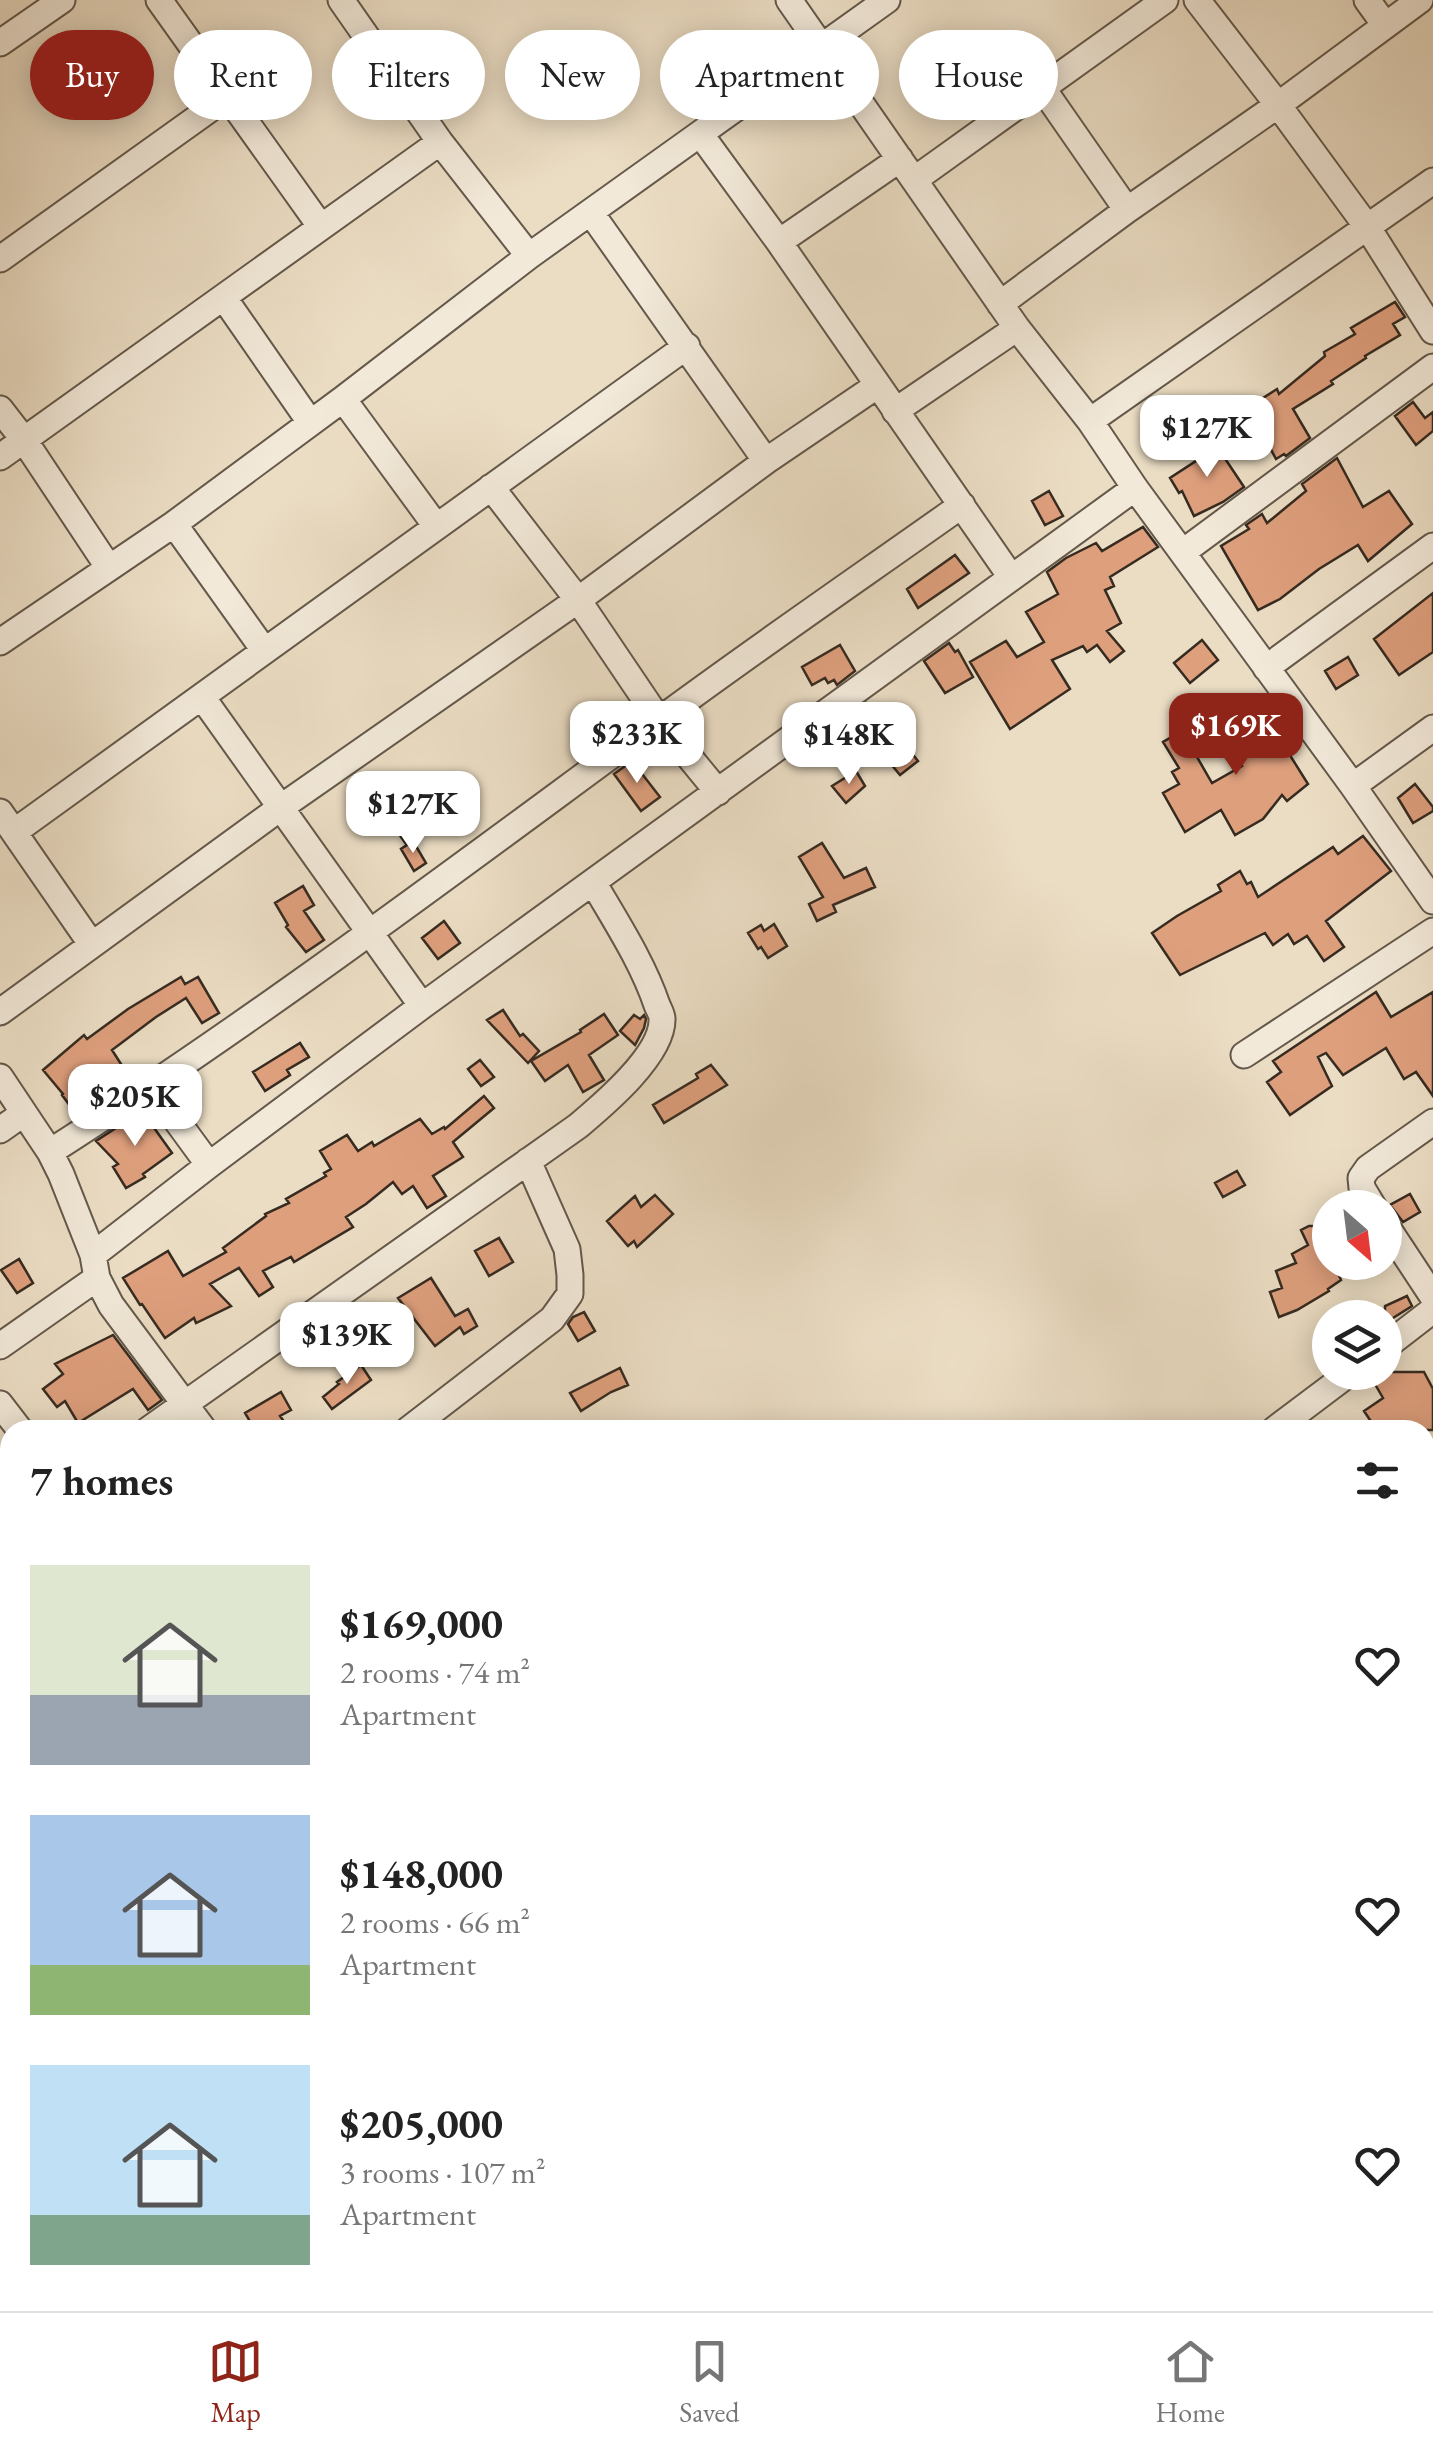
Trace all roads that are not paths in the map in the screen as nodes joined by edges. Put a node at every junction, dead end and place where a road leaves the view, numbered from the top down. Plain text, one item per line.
1 (62, 0) edge
2 (159, 0) edge
3 (341, 0) edge
4 (789, 0) edge
5 (887, 0) edge
6 (1166, 0) edge
7 (1196, 0) edge
8 (1367, 0) edge
9 (1420, 0) edge
10 (1385, 24) junction
11 (181, 30) edge
12 (811, 30) edge
13 (845, 30) edge
14 (0, 43) edge
15 (1058, 78) edge
16 (1278, 105) junction
17 (1058, 112) edge
18 (192, 120) edge
19 (245, 120) edge
20 (721, 120) edge
21 (873, 120) edge
22 (989, 120) edge
23 (701, 135) junction
24 (440, 142) junction
25 (906, 169) junction
26 (1433, 181) edge
27 (1127, 210) junction
28 (591, 212) junction
29 (322, 228) junction
30 (1368, 228) junction
31 (779, 242) junction
32 (5, 245) edge
33 (529, 256) junction
34 (224, 298) junction
35 (1000, 304) junction
36 (1017, 328) junction
37 (1433, 331) edge
38 (686, 346) junction
39 (1433, 367) edge
40 (878, 385) junction
41 (342, 399) junction
42 (0, 409) edge
43 (895, 411) junction
44 (1090, 421) junction
45 (310, 422) junction
46 (24, 440) junction
47 (0, 456) edge
48 (766, 461) junction
49 (491, 487) junction
50 (1136, 488) junction
51 (962, 505) junction
52 (174, 524) junction
53 (436, 526) junction
54 (1433, 546) edge
55 (1183, 552) junction
56 (109, 568) junction
57 (1012, 578) junction
58 (578, 600) junction
59 (0, 642) edge
60 (264, 650) junction
61 (1266, 668) junction
62 (202, 697) junction
63 (659, 720) junction
64 (1433, 728) edge
65 (1353, 786) junction
66 (718, 792) junction
67 (280, 808) junction
68 (7, 822) edge
69 (594, 882) junction
70 (1433, 900) edge
71 (1433, 931) edge
72 (368, 933) junction
73 (92, 945) junction
74 (422, 1006) junction
75 (0, 1012) edge
76 (1244, 1055) dead end
77 (0, 1077) edge
78 (152, 1087) junction
79 (24, 1112) junction
80 (1433, 1122) edge
81 (0, 1130) edge
82 (50, 1152) junction
83 (528, 1161) junction
84 (209, 1164) junction
85 (1363, 1190) edge
86 (1402, 1250) edge
87 (95, 1267) junction
88 (1433, 1297) edge
89 (1433, 1310) edge
90 (1402, 1333) edge
91 (0, 1346) edge
92 (1326, 1390) edge
93 (184, 1403) junction
94 (161, 1420) edge
95 (197, 1420) edge
96 (421, 1420) edge
97 (1287, 1420) edge

1 - 14 street
2 - 11 street
3 - 24 street
4 - 12 street
5 - 13 street
6 - 15 street
7 - 16 street
8 - 10 street
9 - 10 street
10 - 16 street
16 - 27 street
16 - 30 street
17 - 27 street
18 - 32 street
19 - 29 street
20 - 23 street
21 - 25 street
22 - 25 street
23 - 28 street
23 - 31 street
24 - 29 street
24 - 33 street
25 - 31 street
25 - 35 street
26 - 30 street
27 - 35 street
28 - 33 street
28 - 38 street
29 - 34 street
30 - 37 street
30 - 44 street
31 - 40 street
33 - 41 street
34 - 45 street
34 - 46 street
35 - 36 street
36 - 43 street
36 - 44 street
38 - 48 street
38 - 49 street
39 - 55 street
40 - 43 street
40 - 48 street
41 - 45 street
41 - 53 street
42 - 46 street
43 - 51 street
44 - 50 street
45 - 52 street
46 - 47 street
46 - 56 street
48 - 58 street
49 - 53 street
49 - 58 street
50 - 55 street
50 - 57 street
51 - 57 street
51 - 63 street
52 - 56 street
52 - 60 street
53 - 60 street
54 - 61 street
55 - 61 street
56 - 59 street
57 - 66 street
58 - 63 street
58 - 67 street
60 - 62 street
61 - 65 street
62 - 67 street
62 - 68 street
63 - 66 street
63 - 72 street
64 - 65 street
65 - 70 street
66 - 69 street
67 - 72 street
67 - 73 street
68 - 73 street
69 - 74 street
69 - 83 street
71 - 76 street
72 - 74 street
72 - 78 street
73 - 75 street
74 - 84 street
77 - 79 street
78 - 82 street
78 - 84 street
79 - 81 street
79 - 82 street
80 - 85 street
82 - 87 street
83 - 93 street
83 - 96 street
84 - 87 street
86 - 88 street
87 - 91 street
87 - 93 street
89 - 90 street
92 - 97 street
93 - 94 street
93 - 95 street

